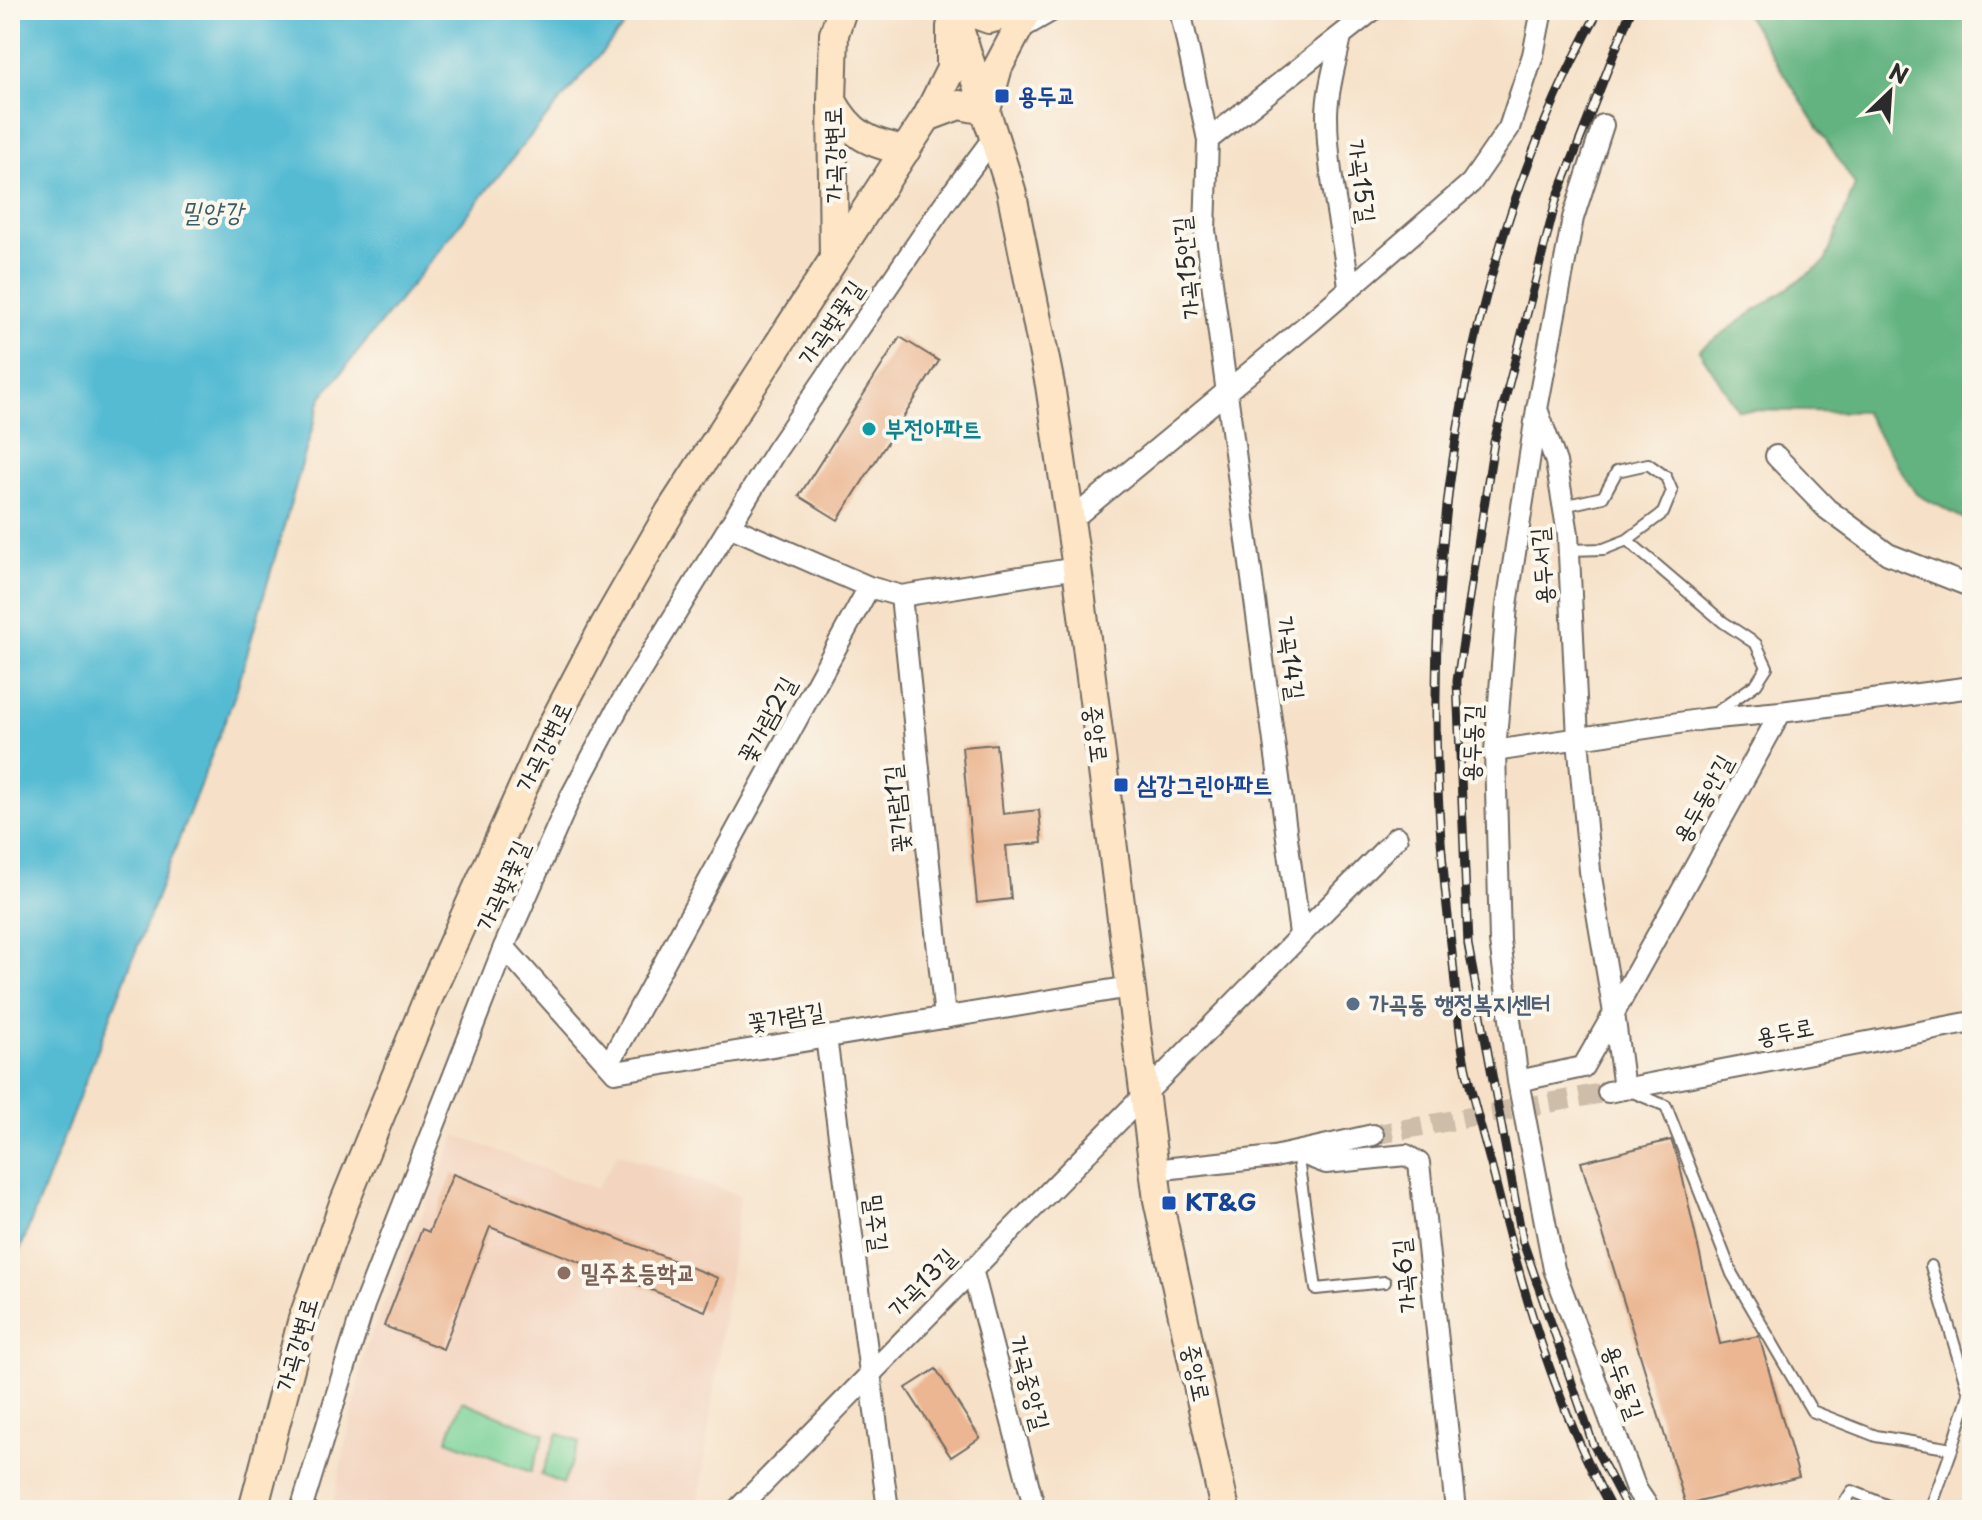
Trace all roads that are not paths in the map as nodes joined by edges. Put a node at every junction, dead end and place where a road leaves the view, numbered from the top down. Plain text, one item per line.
1 (842, 10) edge
2 (951, 10) edge
3 (964, 10) edge
4 (1180, 10) edge
5 (1542, 10) edge
6 (1371, 11) edge
7 (1035, 14) edge
8 (1341, 36) junction
9 (832, 101) junction
10 (986, 110) junction
11 (927, 117) junction
12 (1603, 125) dead end
13 (994, 137) junction
14 (1208, 140) junction
15 (906, 150) junction
16 (834, 259) junction
17 (1349, 287) junction
18 (1228, 390) junction
19 (1537, 409) junction
20 (1776, 456) dead end
21 (1563, 506) junction
22 (1070, 521) junction
23 (729, 526) junction
24 (1627, 540) junction
25 (1569, 550) junction
26 (1077, 568) junction
27 (869, 587) junction
28 (1972, 587) edge
29 (901, 596) junction
30 (1972, 687) edge
31 (1781, 712) junction
32 (1705, 719) junction
33 (1578, 739) junction
34 (1495, 751) junction
35 (1397, 837) dead end
36 (1300, 934) junction
37 (504, 947) junction
38 (1130, 987) junction
39 (1614, 1013) junction
40 (945, 1018) junction
41 (1972, 1022) edge
42 (826, 1037) junction
43 (609, 1064) junction
44 (1518, 1081) junction
45 (1616, 1090) junction
46 (1144, 1092) junction
47 (1373, 1135) tunnel mouth
48 (1297, 1152) junction
49 (1154, 1170) junction
50 (1931, 1266) dead end
51 (972, 1269) junction
52 (1385, 1282) dead end
53 (869, 1374) junction
54 (1952, 1449) junction
55 (253, 1510) edge
56 (301, 1510) edge
57 (737, 1510) edge
58 (888, 1510) edge
59 (1035, 1510) edge
60 (1225, 1510) edge
61 (1456, 1510) edge
62 (1650, 1510) edge
63 (1840, 1510) edge
64 (1898, 1510) edge
65 (1930, 1510) edge

1 - 9 main road, 가곡강변로
2 - 10 main road, 중앙로
2 - 11 main road
3 - 7 main road
4 - 14 street, 가곡15안길
5 - 17 street
6 - 8 street
7 - 10 main road
8 - 14 street
8 - 17 street, 가곡15길
9 - 15 main road
9 - 16 main road, 가곡강변로
10 - 11 main road
10 - 13 main road, 중앙로
11 - 15 main road
12 - 19 street
13 - 22 main road, 중앙로
13 - 23 street, 가곡벚꽃길
14 - 18 street, 가곡15안길
15 - 16 main road
16 - 55 main road, 가곡강변로
17 - 18 street
18 - 22 street
18 - 36 street, 가곡14길
19 - 21 street, 용두서길
19 - 34 street, 용두동길
20 - 28 street
21 - 24 lane
21 - 25 street, 용두서길
22 - 26 main road, 중앙로
23 - 27 street
23 - 37 street, 가곡벚꽃길
24 - 25 lane
24 - 32 lane
25 - 33 street, 용두서길
26 - 29 street
26 - 38 main road, 중앙로
27 - 29 street
27 - 43 street, 꽃가람2길
29 - 40 street, 꽃가람1길
30 - 31 street
31 - 32 street
31 - 39 street, 용두동안길
32 - 33 street
33 - 34 street
33 - 39 street, 용두서길
34 - 44 street, 용두동길
35 - 36 street
36 - 46 street
37 - 43 street
37 - 56 street, 가곡벚꽃길
38 - 40 street, 꽃가람길
38 - 46 main road, 중앙로
39 - 44 street
39 - 45 street
40 - 42 street, 꽃가람길
41 - 45 street, 용두로
42 - 43 street, 꽃가람길
42 - 53 street, 밀주길
44 - 62 street, 용두동길
45 - 54 lane
46 - 49 main road, 중앙로
46 - 51 street, 가곡13길
47 - 48 street
48 - 49 street
48 - 52 lane
48 - 61 street, 가곡6길
49 - 60 main road, 중앙로
50 - 54 lane
51 - 53 street, 가곡13길
51 - 59 street, 가곡중앙길
53 - 57 street, 가곡13길
53 - 58 street, 밀주길
54 - 65 lane
63 - 64 lane

